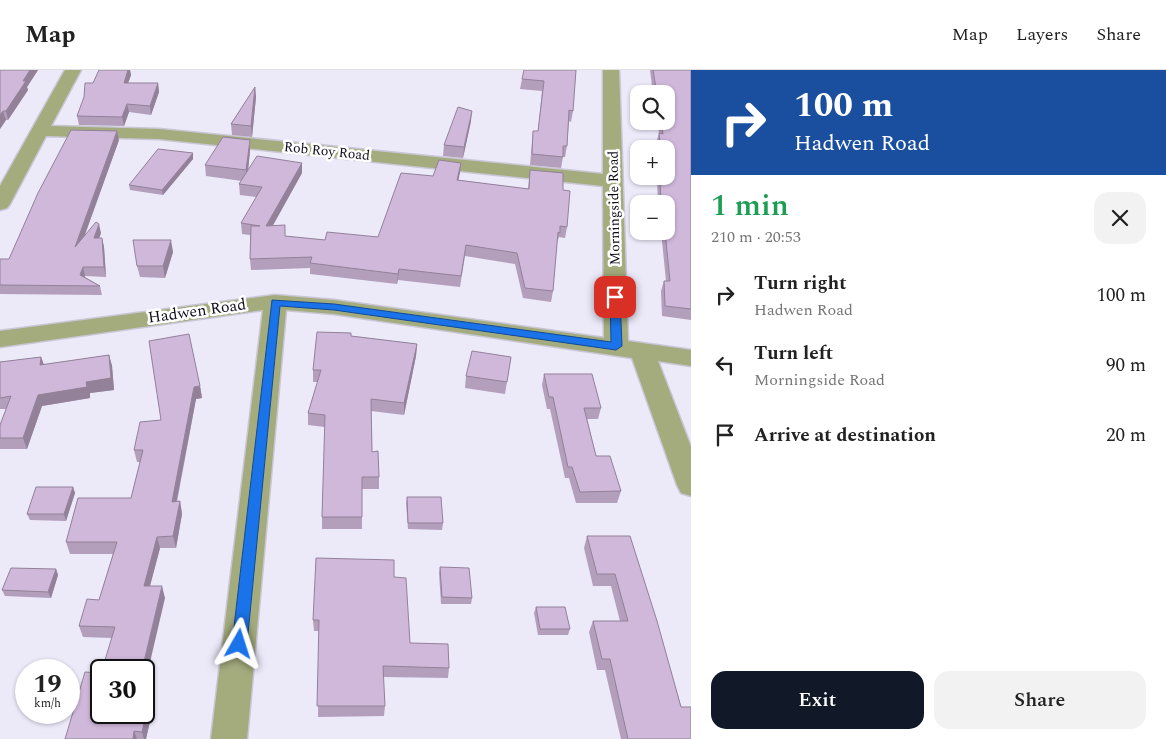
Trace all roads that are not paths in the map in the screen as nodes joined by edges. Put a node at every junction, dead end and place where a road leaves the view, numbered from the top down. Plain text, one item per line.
1 (73, 70) edge
2 (611, 70) edge
3 (40, 131) junction
4 (614, 181) junction
5 (0, 204) edge
6 (275, 302) junction
7 (0, 339) edge
8 (616, 346) junction
9 (642, 351) junction
10 (691, 358) edge
11 (691, 485) edge
12 (229, 739) edge

1 - 3 street
2 - 4 street, Morningside Road
3 - 4 street, Rob Roy Road
3 - 5 street
4 - 8 street, Morningside Road
6 - 7 street, Hadwen Road
6 - 8 street, Hadwen Road
6 - 12 street
8 - 9 street, Hadwen Road
9 - 10 street, Hadwen Road
9 - 11 street

